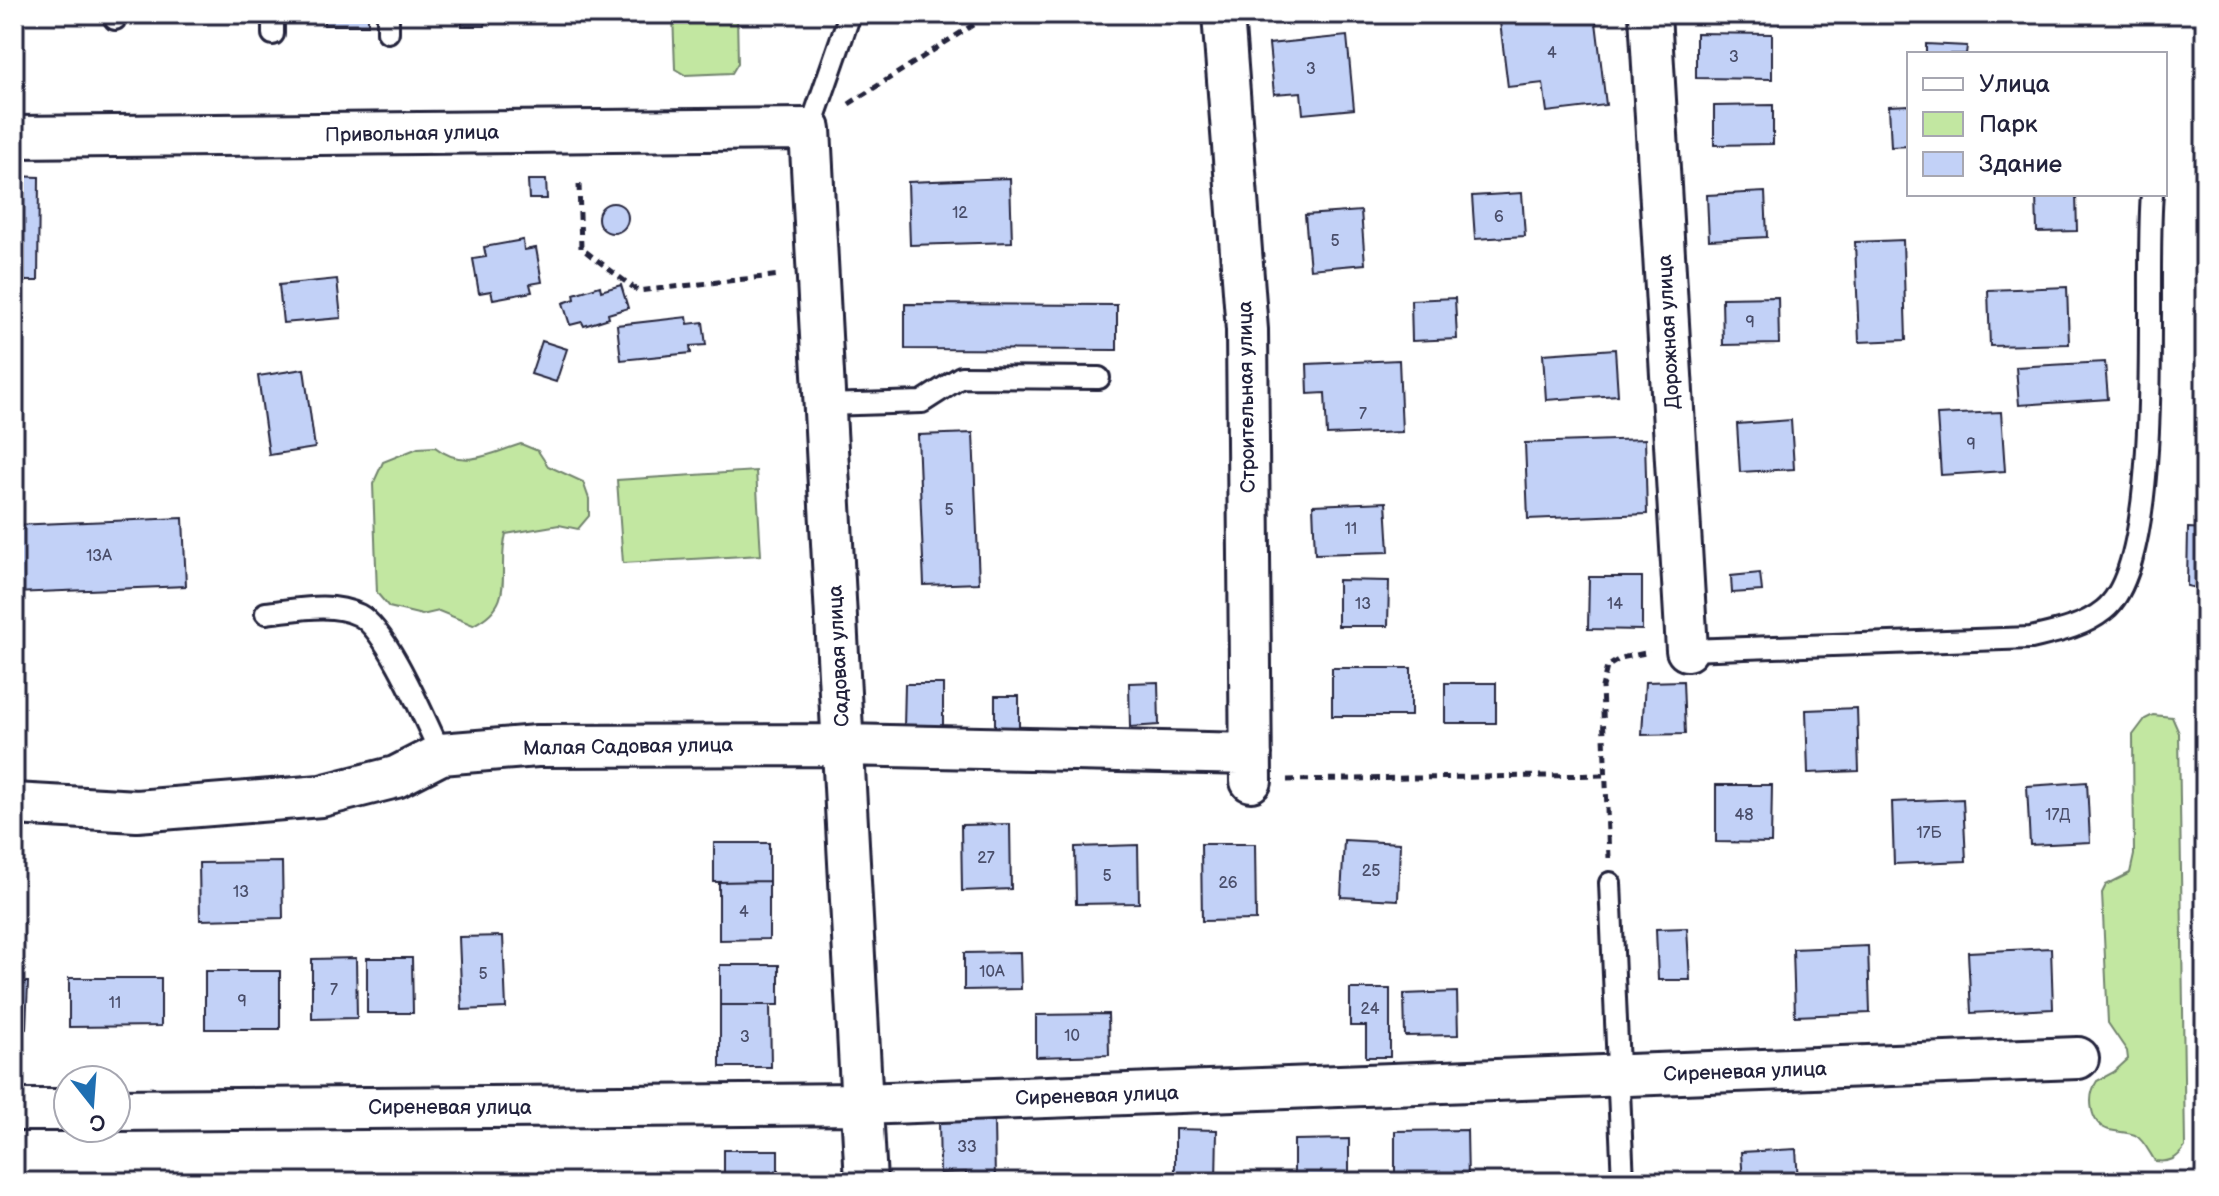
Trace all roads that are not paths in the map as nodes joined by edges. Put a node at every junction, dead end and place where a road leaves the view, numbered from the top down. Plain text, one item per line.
1 (850, 14) edge
2 (1223, 14) edge
3 (1650, 14) edge
4 (810, 129) junction
5 (14, 137) edge
6 (2152, 196) edge
7 (1099, 378) dead end
8 (825, 405) junction
9 (266, 613) dead end
10 (1687, 650) joint
11 (843, 745) junction
12 (441, 754) junction
13 (1251, 768) joint
14 (14, 804) edge
15 (1610, 883) road end
16 (2078, 1058) dead end
17 (1618, 1076) junction
18 (862, 1104) junction
19 (14, 1110) edge
20 (52, 1110) edge
21 (132, 1110) edge
22 (866, 1182) edge
23 (1623, 1182) edge

1 - 4 lane
2 - 13 street, Строительная улица
3 - 10 street, Дорожная улица
4 - 5 street, Привольная улица
4 - 8 street, Садовая улица
6 - 10 lane
7 - 8 lane
8 - 11 street, Садовая улица
9 - 12 lane
11 - 12 street, Малая Садовая улица
11 - 13 street, Малая Садовая улица
11 - 18 street, Садовая улица
12 - 14 street, Малая Садовая улица
15 - 17 lane
16 - 17 street, Сиреневая улица
17 - 18 street, Сиреневая улица
17 - 23 lane
18 - 21 street, Сиреневая улица
18 - 22 street, Садовая улица
19 - 20 street

